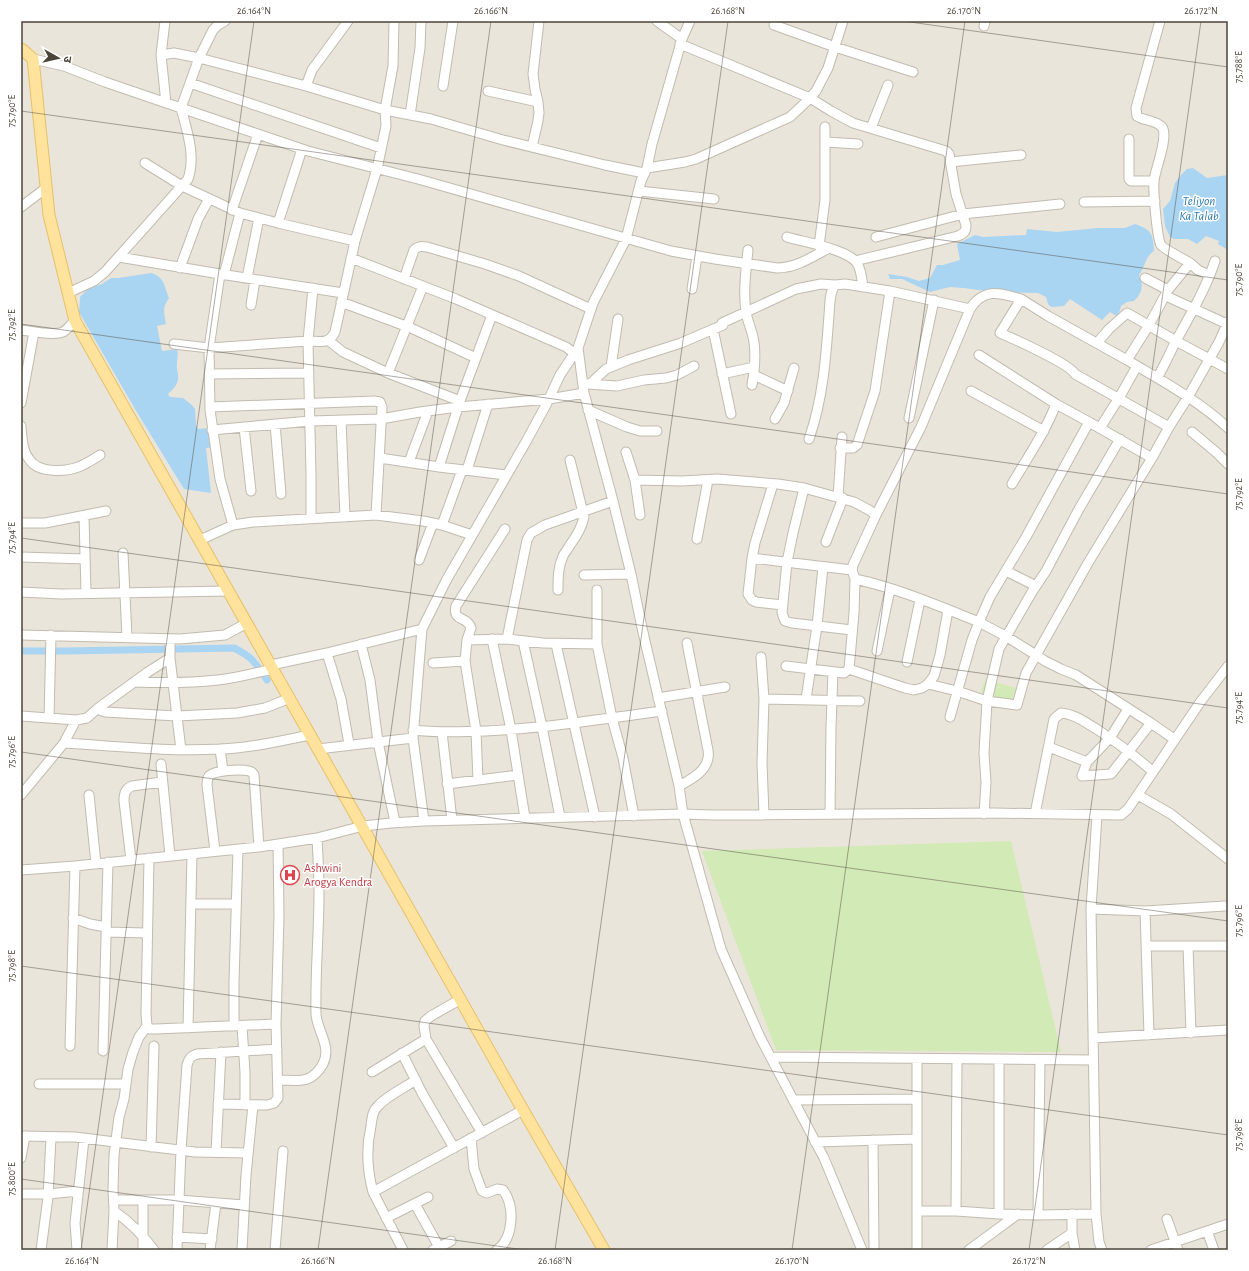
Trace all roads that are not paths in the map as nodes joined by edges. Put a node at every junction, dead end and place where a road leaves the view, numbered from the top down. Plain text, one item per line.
1 (165, 21) edge
2 (225, 21) edge
3 (348, 21) edge
4 (394, 21) edge
5 (421, 21) edge
6 (453, 21) edge
7 (539, 21) edge
8 (657, 21) edge
9 (690, 21) edge
10 (843, 21) edge
11 (1160, 21) edge
12 (774, 25) dead end
13 (681, 42) junction
14 (835, 48) junction
15 (21, 49) edge
16 (161, 55) junction
17 (199, 58) junction
18 (33, 59) junction
19 (913, 72) dead end
20 (190, 83) junction
21 (888, 85) dead end
22 (306, 86) junction
23 (443, 86) dead end
24 (488, 91) dead end
25 (810, 98) junction
26 (538, 102) junction
27 (166, 103) junction
28 (181, 108) junction
29 (385, 110) junction
30 (410, 115) junction
31 (825, 127) dead end
32 (871, 128) junction
33 (258, 134) junction
34 (1129, 139) dead end
35 (826, 142) junction
36 (858, 144) dead end
37 (532, 147) junction
38 (381, 148) junction
39 (302, 149) junction
40 (1021, 155) dead end
41 (950, 162) junction
42 (145, 163) dead end
43 (377, 169) junction
44 (646, 170) junction
45 (1154, 181) junction
46 (182, 186) junction
47 (46, 188) junction
48 (639, 191) junction
49 (208, 199) junction
50 (714, 199) dead end
51 (1155, 201) junction
52 (1084, 202) dead end
53 (1060, 204) dead end
54 (21, 208) edge
55 (236, 211) junction
56 (963, 214) junction
57 (259, 218) junction
58 (278, 223) junction
59 (787, 238) dead end
60 (876, 238) dead end
61 (626, 239) junction
62 (355, 241) junction
63 (819, 246) junction
64 (829, 248) junction
65 (748, 250) dead end
66 (697, 256) junction
67 (119, 257) junction
68 (351, 258) junction
69 (855, 261) junction
70 (1215, 261) dead end
71 (747, 264) junction
72 (1190, 264) junction
73 (180, 268) junction
74 (222, 275) junction
75 (1210, 275) junction
76 (1145, 278) dead end
77 (251, 279) junction
78 (404, 279) junction
79 (862, 282) junction
80 (423, 286) junction
81 (836, 286) junction
82 (312, 288) junction
83 (692, 289) dead end
84 (890, 291) junction
85 (68, 293) junction
86 (1167, 293) junction
87 (342, 298) junction
88 (1021, 299) junction
89 (934, 300) junction
90 (251, 305) dead end
91 (1194, 308) junction
92 (970, 309) junction
93 (591, 310) junction
94 (492, 315) junction
95 (746, 315) junction
96 (618, 319) dead end
97 (75, 321) junction
98 (1149, 325) junction
99 (1227, 325) edge
100 (407, 326) junction
101 (713, 329) junction
102 (21, 330) edge
103 (34, 332) junction
104 (308, 341) junction
105 (329, 341) junction
106 (1176, 341) junction
107 (1097, 343) junction
108 (174, 344) dead end
109 (209, 348) junction
110 (576, 351) junction
111 (979, 355) dead end
112 (476, 358) junction
113 (1209, 359) junction
114 (1127, 360) junction
115 (694, 366) dead end
116 (1137, 366) junction
117 (611, 367) junction
118 (794, 368) dead end
119 (1228, 369) edge
120 (754, 371) junction
121 (309, 373) junction
122 (388, 373) junction
123 (209, 374) junction
124 (722, 374) junction
125 (1157, 378) junction
126 (586, 383) junction
127 (752, 385) dead end
128 (788, 391) junction
129 (971, 391) dead end
130 (584, 393) junction
131 (1188, 397) junction
132 (1119, 398) junction
133 (549, 400) junction
134 (309, 402) junction
135 (21, 403) edge
136 (459, 404) junction
137 (488, 404) junction
138 (1056, 404) junction
139 (210, 407) junction
140 (588, 410) junction
141 (428, 411) junction
142 (731, 414) dead end
143 (909, 418) dead end
144 (381, 419) junction
145 (775, 419) dead end
146 (341, 420) junction
147 (310, 421) junction
148 (1089, 422) junction
149 (275, 424) junction
150 (21, 426) edge
151 (244, 427) junction
152 (1169, 427) junction
153 (1100, 428) junction
154 (1228, 428) edge
155 (212, 430) junction
156 (657, 431) dead end
157 (1044, 431) junction
158 (1192, 432) dead end
159 (842, 437) dead end
160 (809, 439) dead end
161 (1120, 439) junction
162 (840, 448) junction
163 (626, 452) dead end
164 (100, 455) dead end
165 (380, 458) junction
166 (1152, 458) junction
167 (570, 460) dead end
168 (409, 462) junction
169 (1228, 464) edge
170 (439, 467) junction
171 (464, 470) junction
172 (506, 475) junction
173 (635, 480) junction
174 (708, 480) junction
175 (773, 484) junction
176 (1012, 484) dead end
177 (804, 488) junction
178 (251, 491) dead end
179 (281, 494) dead end
180 (840, 498) junction
181 (613, 501) junction
182 (106, 512) dead end
183 (584, 512) junction
184 (376, 515) junction
185 (640, 515) dead end
186 (876, 515) junction
187 (84, 516) junction
188 (345, 517) junction
189 (311, 518) junction
190 (21, 523) edge
191 (233, 524) junction
192 (438, 524) junction
193 (505, 530) dead end
194 (472, 535) junction
195 (697, 539) dead end
196 (200, 540) junction
197 (826, 542) dead end
198 (123, 553) dead end
199 (21, 557) edge
200 (752, 558) junction
201 (85, 559) junction
202 (418, 560) dead end
203 (788, 562) junction
204 (823, 567) junction
205 (1006, 571) junction
206 (631, 574) junction
207 (584, 575) dead end
208 (854, 575) junction
209 (1036, 586) junction
210 (890, 589) junction
211 (558, 590) dead end
212 (597, 590) dead end
213 (228, 591) junction
214 (21, 592) edge
215 (125, 592) junction
216 (86, 593) junction
217 (920, 600) junction
218 (783, 605) junction
219 (948, 610) junction
220 (978, 622) junction
221 (247, 623) junction
222 (817, 626) junction
223 (422, 629) junction
224 (852, 630) junction
225 (21, 635) edge
226 (51, 635) junction
227 (1007, 637) junction
228 (127, 638) junction
229 (492, 639) junction
230 (507, 639) junction
231 (467, 640) junction
232 (170, 641) junction
233 (523, 641) junction
234 (687, 643) dead end
235 (361, 644) junction
236 (556, 644) junction
237 (597, 644) junction
238 (877, 651) dead end
239 (327, 653) junction
240 (1036, 655) junction
241 (170, 656) junction
242 (761, 657) dead end
243 (465, 661) junction
244 (907, 662) dead end
245 (433, 663) dead end
246 (786, 666) dead end
247 (1228, 666) edge
248 (848, 668) junction
249 (269, 669) junction
250 (810, 669) junction
251 (833, 672) junction
252 (134, 682) junction
253 (174, 683) junction
254 (928, 684) junction
255 (724, 687) dead end
256 (957, 691) junction
257 (696, 692) junction
258 (290, 698) junction
259 (658, 698) junction
260 (764, 699) junction
261 (806, 699) junction
262 (831, 700) junction
263 (860, 701) dead end
264 (987, 701) junction
265 (97, 709) junction
266 (1128, 709) junction
267 (662, 711) junction
268 (21, 716) edge
269 (177, 716) junction
270 (950, 717) dead end
271 (49, 718) junction
272 (612, 718) junction
273 (76, 720) junction
274 (1151, 723) junction
275 (574, 724) junction
276 (542, 727) junction
277 (510, 730) junction
278 (476, 731) junction
279 (442, 732) junction
280 (310, 734) junction
281 (413, 734) junction
282 (1110, 738) junction
283 (1174, 739) junction
284 (378, 742) junction
285 (64, 743) junction
286 (349, 744) junction
287 (1049, 747) junction
288 (318, 749) junction
289 (181, 750) junction
290 (220, 750) junction
291 (1129, 752) junction
292 (1087, 762) junction
293 (161, 764) dead end
294 (223, 771) junction
295 (1152, 771) junction
296 (518, 775) junction
297 (478, 780) junction
298 (162, 782) junction
299 (447, 784) junction
300 (679, 786) junction
301 (23, 789) edge
302 (89, 795) dead end
303 (1138, 795) junction
304 (683, 814) junction
305 (830, 814) junction
306 (984, 814) junction
307 (1035, 814) junction
308 (764, 815) junction
309 (1097, 815) junction
310 (634, 816) junction
311 (560, 817) junction
312 (595, 817) junction
313 (525, 818) junction
314 (452, 820) junction
315 (424, 821) junction
316 (395, 822) junction
317 (363, 826) junction
318 (317, 838) junction
319 (278, 844) junction
320 (259, 847) junction
321 (238, 849) junction
322 (215, 851) junction
323 (192, 854) junction
324 (170, 856) junction
325 (149, 858) junction
326 (1228, 859) edge
327 (131, 860) junction
328 (108, 862) junction
329 (96, 864) junction
330 (74, 866) junction
331 (21, 870) edge
332 (190, 904) junction
333 (236, 904) junction
334 (1225, 906) dead end
335 (1091, 909) junction
336 (1145, 911) junction
337 (73, 918) junction
338 (106, 930) junction
339 (147, 933) junction
340 (1147, 946) junction
341 (1188, 946) junction
342 (1228, 946) edge
343 (461, 1000) junction
344 (276, 1024) junction
345 (147, 1026) junction
346 (238, 1026) junction
347 (188, 1028) junction
348 (1228, 1030) edge
349 (1191, 1033) junction
350 (1149, 1035) junction
351 (1093, 1038) junction
352 (426, 1039) junction
353 (70, 1046) dead end
354 (154, 1046) dead end
355 (277, 1049) junction
356 (103, 1051) dead end
357 (221, 1052) junction
358 (244, 1052) junction
359 (402, 1053) junction
360 (771, 1058) junction
361 (917, 1059) junction
362 (957, 1059) junction
363 (999, 1059) junction
364 (1040, 1060) junction
365 (1093, 1060) junction
366 (372, 1072) dead end
367 (278, 1080) junction
368 (416, 1080) junction
369 (39, 1084) dead end
370 (126, 1084) junction
371 (917, 1099) junction
372 (793, 1100) junction
373 (218, 1104) junction
374 (249, 1105) junction
375 (523, 1110) junction
376 (482, 1133) junction
377 (23, 1136) edge
378 (51, 1137) junction
379 (472, 1138) junction
380 (84, 1139) junction
381 (917, 1139) junction
382 (873, 1140) junction
383 (815, 1142) junction
384 (116, 1143) junction
385 (152, 1147) junction
386 (454, 1148) junction
387 (181, 1150) junction
388 (283, 1151) dead end
389 (216, 1152) junction
390 (248, 1153) junction
391 (21, 1158) edge
392 (78, 1191) junction
393 (373, 1192) junction
394 (21, 1194) edge
395 (48, 1194) junction
396 (428, 1197) dead end
397 (114, 1200) junction
398 (143, 1200) junction
399 (179, 1200) junction
400 (216, 1203) junction
401 (416, 1204) junction
402 (244, 1205) junction
403 (114, 1211) junction
404 (917, 1211) junction
405 (956, 1211) junction
406 (999, 1214) junction
407 (1018, 1214) junction
408 (1072, 1214) junction
409 (1096, 1214) junction
410 (1038, 1215) junction
411 (386, 1218) junction
412 (1167, 1219) dead end
413 (1228, 1224) edge
414 (1208, 1231) junction
415 (1072, 1233) junction
416 (144, 1236) junction
417 (177, 1236) junction
418 (212, 1239) junction
419 (451, 1241) dead end
420 (1177, 1246) edge
421 (436, 1249) edge
422 (602, 1249) edge
423 (41, 1250) edge
424 (77, 1250) edge
425 (112, 1250) edge
426 (143, 1250) edge
427 (154, 1250) edge
428 (177, 1250) edge
429 (210, 1250) edge
430 (242, 1250) edge
431 (275, 1250) edge
432 (403, 1250) edge
433 (497, 1250) edge
434 (862, 1250) edge
435 (874, 1250) edge
436 (917, 1250) edge
437 (970, 1250) edge
438 (1046, 1250) edge
439 (1075, 1250) edge
440 (1102, 1250) edge
441 (1151, 1250) edge
442 (1214, 1250) edge

1 - 16 street
2 - 17 street
3 - 22 street
4 - 29 street
5 - 30 street
6 - 23 street
7 - 26 street
8 - 13 street
9 - 13 street
10 - 14 street
11 - 45 street
12 - 14 street
13 - 25 street
13 - 44 street
14 - 19 street
14 - 25 street
15 - 18 main road
16 - 17 street
16 - 27 street
17 - 20 street
17 - 22 street
18 - 27 street
18 - 47 main road
20 - 28 street
20 - 38 street
21 - 32 street
22 - 29 street
24 - 26 street
25 - 32 street
25 - 44 street
26 - 37 street
27 - 28 street
28 - 33 street
28 - 46 street
29 - 30 street
29 - 38 street
30 - 37 street
31 - 35 street
32 - 41 street
33 - 39 street
33 - 55 street
34 - 45 street
35 - 36 street
35 - 63 street
37 - 44 street
38 - 43 street
39 - 43 street
39 - 58 street
40 - 41 street
41 - 56 street
42 - 46 street
43 - 61 street
43 - 62 street
44 - 48 street
45 - 51 street
46 - 49 street
46 - 67 street
47 - 54 street
47 - 85 main road
48 - 50 street
48 - 61 street
49 - 55 street
49 - 73 street
51 - 52 street
51 - 72 street
53 - 56 street
55 - 57 street
55 - 74 street
56 - 60 street
56 - 69 street
57 - 58 street
57 - 77 street
58 - 62 street
59 - 63 street
61 - 66 street
61 - 93 street
62 - 68 street
63 - 64 street
64 - 69 street
64 - 71 street
65 - 71 street
66 - 71 street
66 - 83 street
67 - 73 street
67 - 85 street
68 - 78 street
68 - 87 street
69 - 79 street
70 - 75 street
71 - 95 street
72 - 75 street
72 - 86 street
73 - 74 street
74 - 77 street
74 - 109 street
75 - 91 street
76 - 86 street
77 - 82 street
77 - 90 street
78 - 80 street
78 - 93 street
79 - 81 street
79 - 84 street
80 - 94 street
80 - 100 street
81 - 95 street
81 - 160 street
82 - 87 street
82 - 104 street
84 - 89 street
84 - 162 street
85 - 97 main road
86 - 91 street
86 - 98 street
87 - 100 street
87 - 105 street
88 - 92 street
88 - 107 street
88 - 132 street
89 - 92 street
89 - 143 street
91 - 99 street
91 - 106 street
92 - 186 street
93 - 110 street
94 - 110 street
94 - 112 street
95 - 101 street
95 - 120 street
96 - 117 street
97 - 103 street
97 - 196 main road
98 - 106 street
98 - 107 street
98 - 114 street
99 - 113 street
100 - 112 street
100 - 122 street
101 - 117 street
101 - 124 street
102 - 103 street
103 - 135 street
104 - 105 street
104 - 109 street
104 - 121 street
105 - 122 street
106 - 113 street
106 - 125 street
107 - 114 street
108 - 109 street
109 - 123 street
110 - 126 street
110 - 133 street
111 - 138 street
112 - 136 street
113 - 119 street
113 - 131 street
114 - 116 street
115 - 126 street
116 - 125 street
116 - 132 street
117 - 126 street
118 - 128 street
120 - 124 street
120 - 127 street
120 - 128 street
121 - 123 street
121 - 134 street
122 - 136 street
123 - 139 street
124 - 142 street
125 - 131 street
126 - 130 street
128 - 145 street
129 - 157 street
130 - 133 street
130 - 140 street
131 - 152 street
131 - 154 street
132 - 152 street
132 - 153 street
133 - 137 street
133 - 172 street
134 - 139 street
134 - 144 street
134 - 147 street
136 - 137 street
136 - 141 street
136 - 170 street
137 - 171 street
138 - 148 street
138 - 157 street
139 - 155 street
140 - 156 street
140 - 181 street
141 - 144 street
141 - 168 street
144 - 146 street
144 - 165 street
146 - 147 street
146 - 188 street
147 - 149 street
147 - 189 street
148 - 153 street
148 - 205 street
149 - 151 street
149 - 179 street
150 - 164 street
151 - 155 street
151 - 178 street
152 - 166 street
153 - 161 street
155 - 191 street
157 - 176 street
158 - 169 street
159 - 162 street
161 - 166 street
161 - 209 street
162 - 180 street
163 - 173 street
165 - 168 street
165 - 184 street
166 - 240 street
167 - 183 street
168 - 170 street
170 - 171 street
171 - 172 street
171 - 192 street
172 - 194 street
173 - 174 street
173 - 185 street
174 - 175 street
174 - 195 street
175 - 177 street
175 - 200 street
177 - 180 street
177 - 203 street
180 - 186 street
180 - 197 street
181 - 183 street
181 - 206 street
182 - 187 street
183 - 211 street
183 - 230 street
184 - 188 street
184 - 192 street
186 - 208 street
187 - 190 street
187 - 201 street
188 - 189 street
189 - 191 street
191 - 196 street
192 - 194 street
192 - 202 street
193 - 231 street
194 - 223 street
196 - 213 main road
198 - 215 street
199 - 201 street
200 - 203 street
200 - 218 street
201 - 216 street
203 - 204 street
203 - 218 street
204 - 208 street
204 - 222 street
205 - 209 street
205 - 220 street
206 - 207 street
206 - 259 street
208 - 210 street
208 - 224 street
209 - 227 street
210 - 217 street
210 - 238 street
212 - 237 street
213 - 215 street
213 - 221 main road
214 - 216 street
215 - 216 street
215 - 228 street
217 - 219 street
217 - 244 street
218 - 222 street
219 - 220 street
219 - 254 street
220 - 227 street
220 - 256 street
221 - 232 street
221 - 249 main road
222 - 224 street
222 - 250 street
223 - 235 street
223 - 281 street
224 - 248 street
225 - 226 street
226 - 228 street
226 - 271 street
227 - 240 street
227 - 264 street
228 - 232 street
229 - 230 street
229 - 231 street
229 - 277 street
230 - 233 street
231 - 243 street
232 - 241 street
233 - 236 street
233 - 276 street
234 - 257 street
235 - 239 street
235 - 284 street
236 - 237 street
236 - 275 street
237 - 272 street
239 - 249 street
239 - 286 street
240 - 264 street
240 - 266 street
241 - 252 street
241 - 253 street
242 - 260 street
243 - 245 street
243 - 278 street
246 - 250 street
247 - 283 street
248 - 251 street
248 - 254 street
249 - 253 street
249 - 258 main road
250 - 251 street
250 - 261 street
251 - 262 street
252 - 253 street
252 - 265 street
253 - 269 street
254 - 256 street
255 - 257 street
256 - 264 street
256 - 270 street
257 - 259 street
257 - 300 street
258 - 269 street
258 - 280 main road
259 - 267 street
260 - 261 street
260 - 308 street
261 - 262 street
262 - 263 street
262 - 305 street
264 - 306 street
265 - 269 street
265 - 273 street
266 - 274 street
266 - 282 street
267 - 272 street
267 - 300 street
268 - 271 street
269 - 289 street
271 - 273 street
272 - 275 street
272 - 310 street
273 - 285 street
274 - 283 street
274 - 291 street
275 - 276 street
275 - 312 street
276 - 277 street
276 - 311 street
277 - 278 street
277 - 296 street
278 - 279 street
278 - 297 street
279 - 281 street
279 - 299 street
280 - 288 main road
280 - 290 street
281 - 284 street
281 - 315 street
282 - 287 street
282 - 291 street
282 - 292 street
283 - 295 street
284 - 286 street
284 - 316 street
285 - 289 street
285 - 301 street
286 - 288 street
287 - 292 street
287 - 307 street
288 - 317 main road
289 - 290 street
290 - 294 street
291 - 292 street
291 - 295 street
293 - 298 street
294 - 320 street
294 - 322 street
295 - 303 street
296 - 297 street
296 - 313 street
297 - 299 street
298 - 324 street
298 - 327 street
299 - 314 street
300 - 304 street
302 - 329 street
303 - 309 street
303 - 326 street
304 - 308 street
304 - 310 street
304 - 360 street
305 - 306 street
305 - 308 street
306 - 307 street
307 - 309 street
309 - 335 street
310 - 312 street
311 - 312 street
311 - 313 street
313 - 314 street
314 - 315 street
315 - 316 street
316 - 317 street
317 - 318 street
317 - 343 main road
318 - 319 street
318 - 367 street
319 - 320 street
319 - 344 street
320 - 321 street
321 - 322 street
321 - 333 street
322 - 323 street
323 - 324 street
323 - 332 street
324 - 325 street
325 - 327 street
325 - 339 street
327 - 328 street
328 - 329 street
328 - 338 street
329 - 330 street
330 - 331 street
330 - 337 street
332 - 333 street
332 - 347 street
333 - 346 street
334 - 336 street
335 - 336 street
335 - 351 street
336 - 340 street
337 - 338 street
337 - 353 street
338 - 339 street
338 - 356 street
339 - 345 street
340 - 341 street
340 - 350 street
341 - 342 street
341 - 349 street
343 - 352 street
343 - 375 main road
344 - 346 street
344 - 355 street
345 - 347 street
345 - 370 street
346 - 347 street
346 - 358 street
348 - 349 street
349 - 350 street
350 - 351 street
351 - 365 street
352 - 359 street
352 - 376 street
354 - 385 street
355 - 358 street
355 - 367 street
357 - 358 street
357 - 373 street
357 - 387 street
358 - 374 street
359 - 366 street
359 - 368 street
360 - 361 street
360 - 372 street
361 - 362 street
361 - 371 street
362 - 363 street
362 - 405 street
363 - 364 street
363 - 406 street
364 - 365 street
364 - 410 street
365 - 409 street
367 - 374 street
368 - 386 street
368 - 393 street
369 - 370 street
370 - 384 street
371 - 372 street
371 - 381 street
372 - 383 street
373 - 374 street
373 - 389 street
374 - 390 street
375 - 376 street
375 - 422 main road
376 - 379 street
377 - 378 street
377 - 391 street
378 - 380 street
378 - 395 street
379 - 386 street
379 - 433 street
380 - 384 street
380 - 392 street
381 - 382 street
381 - 404 street
382 - 383 street
382 - 435 street
383 - 434 street
384 - 385 street
384 - 397 street
385 - 387 street
386 - 393 street
387 - 389 street
387 - 399 street
388 - 431 street
389 - 390 street
390 - 402 street
392 - 395 street
392 - 424 street
393 - 411 street
394 - 395 street
395 - 423 street
396 - 401 street
397 - 398 street
397 - 403 street
398 - 399 street
398 - 416 street
399 - 400 street
399 - 417 street
400 - 402 street
400 - 418 street
401 - 411 street
401 - 421 street
402 - 430 street
403 - 416 street
403 - 425 street
404 - 405 street
404 - 436 street
405 - 406 street
406 - 407 street
407 - 410 street
407 - 437 street
408 - 409 street
408 - 410 street
408 - 415 street
409 - 440 street
411 - 432 street
412 - 420 street
413 - 414 street
414 - 420 street
414 - 442 street
415 - 438 street
415 - 439 street
416 - 426 street
416 - 427 street
417 - 418 street
417 - 428 street
418 - 429 street
419 - 421 street
420 - 441 street

